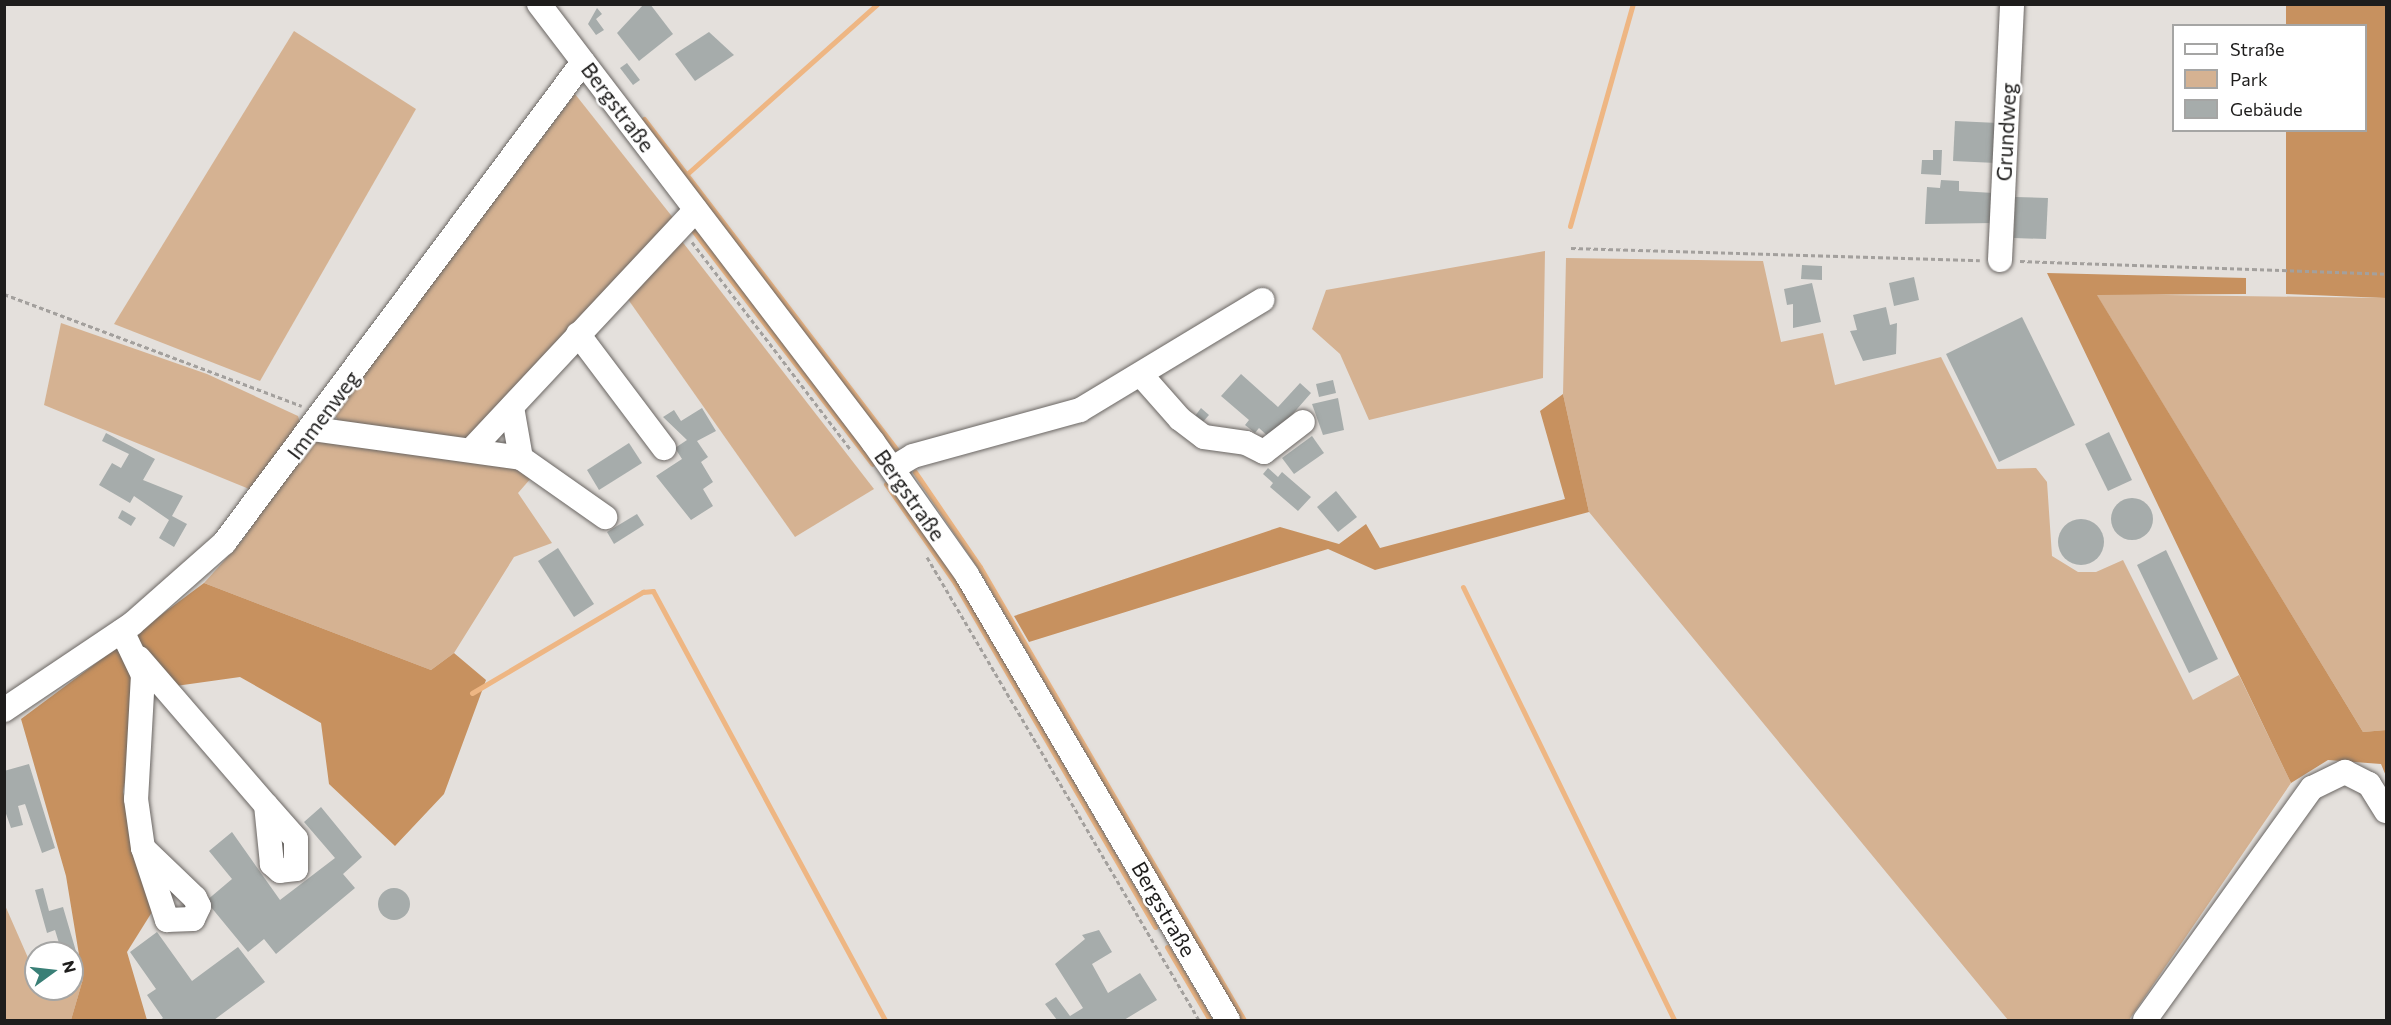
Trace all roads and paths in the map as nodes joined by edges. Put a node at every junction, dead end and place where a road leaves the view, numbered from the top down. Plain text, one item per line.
1 (539, 4) edge
2 (2012, 4) edge
3 (584, 62) junction
4 (689, 217) junction
5 (2000, 260) dead end
6 (4, 294) edge
7 (1262, 300) dead end
8 (578, 334) junction
9 (1142, 376) junction
10 (512, 407) junction
11 (1304, 422) dead end
12 (317, 424) junction
13 (473, 448) junction
14 (664, 448) dead end
15 (853, 453) dead end
16 (521, 458) junction
17 (893, 468) junction
18 (605, 517) dead end
19 (922, 550) dead end
20 (122, 631) junction
21 (139, 658) junction
22 (4, 710) edge
23 (266, 805) dead end
24 (2386, 811) edge
25 (143, 848) dead end
26 (1199, 1020) edge
27 (1228, 1020) edge
28 (2145, 1020) edge

1 - 3 street, Bergstraße
2 - 5 street, Grundweg
3 - 4 street, Bergstraße
3 - 12 street, Immenweg
4 - 8 street
4 - 15 path
4 - 17 street, Bergstraße
6 - 12 path
7 - 9 street
8 - 10 street
8 - 14 street
9 - 11 street
9 - 17 street
10 - 13 street
10 - 16 street
12 - 13 street
12 - 20 street, Immenweg
13 - 16 street
16 - 18 street
17 - 27 street, Bergstraße
19 - 26 path
20 - 21 street
20 - 22 street, Immenweg
21 - 23 street
21 - 25 street
24 - 28 street

